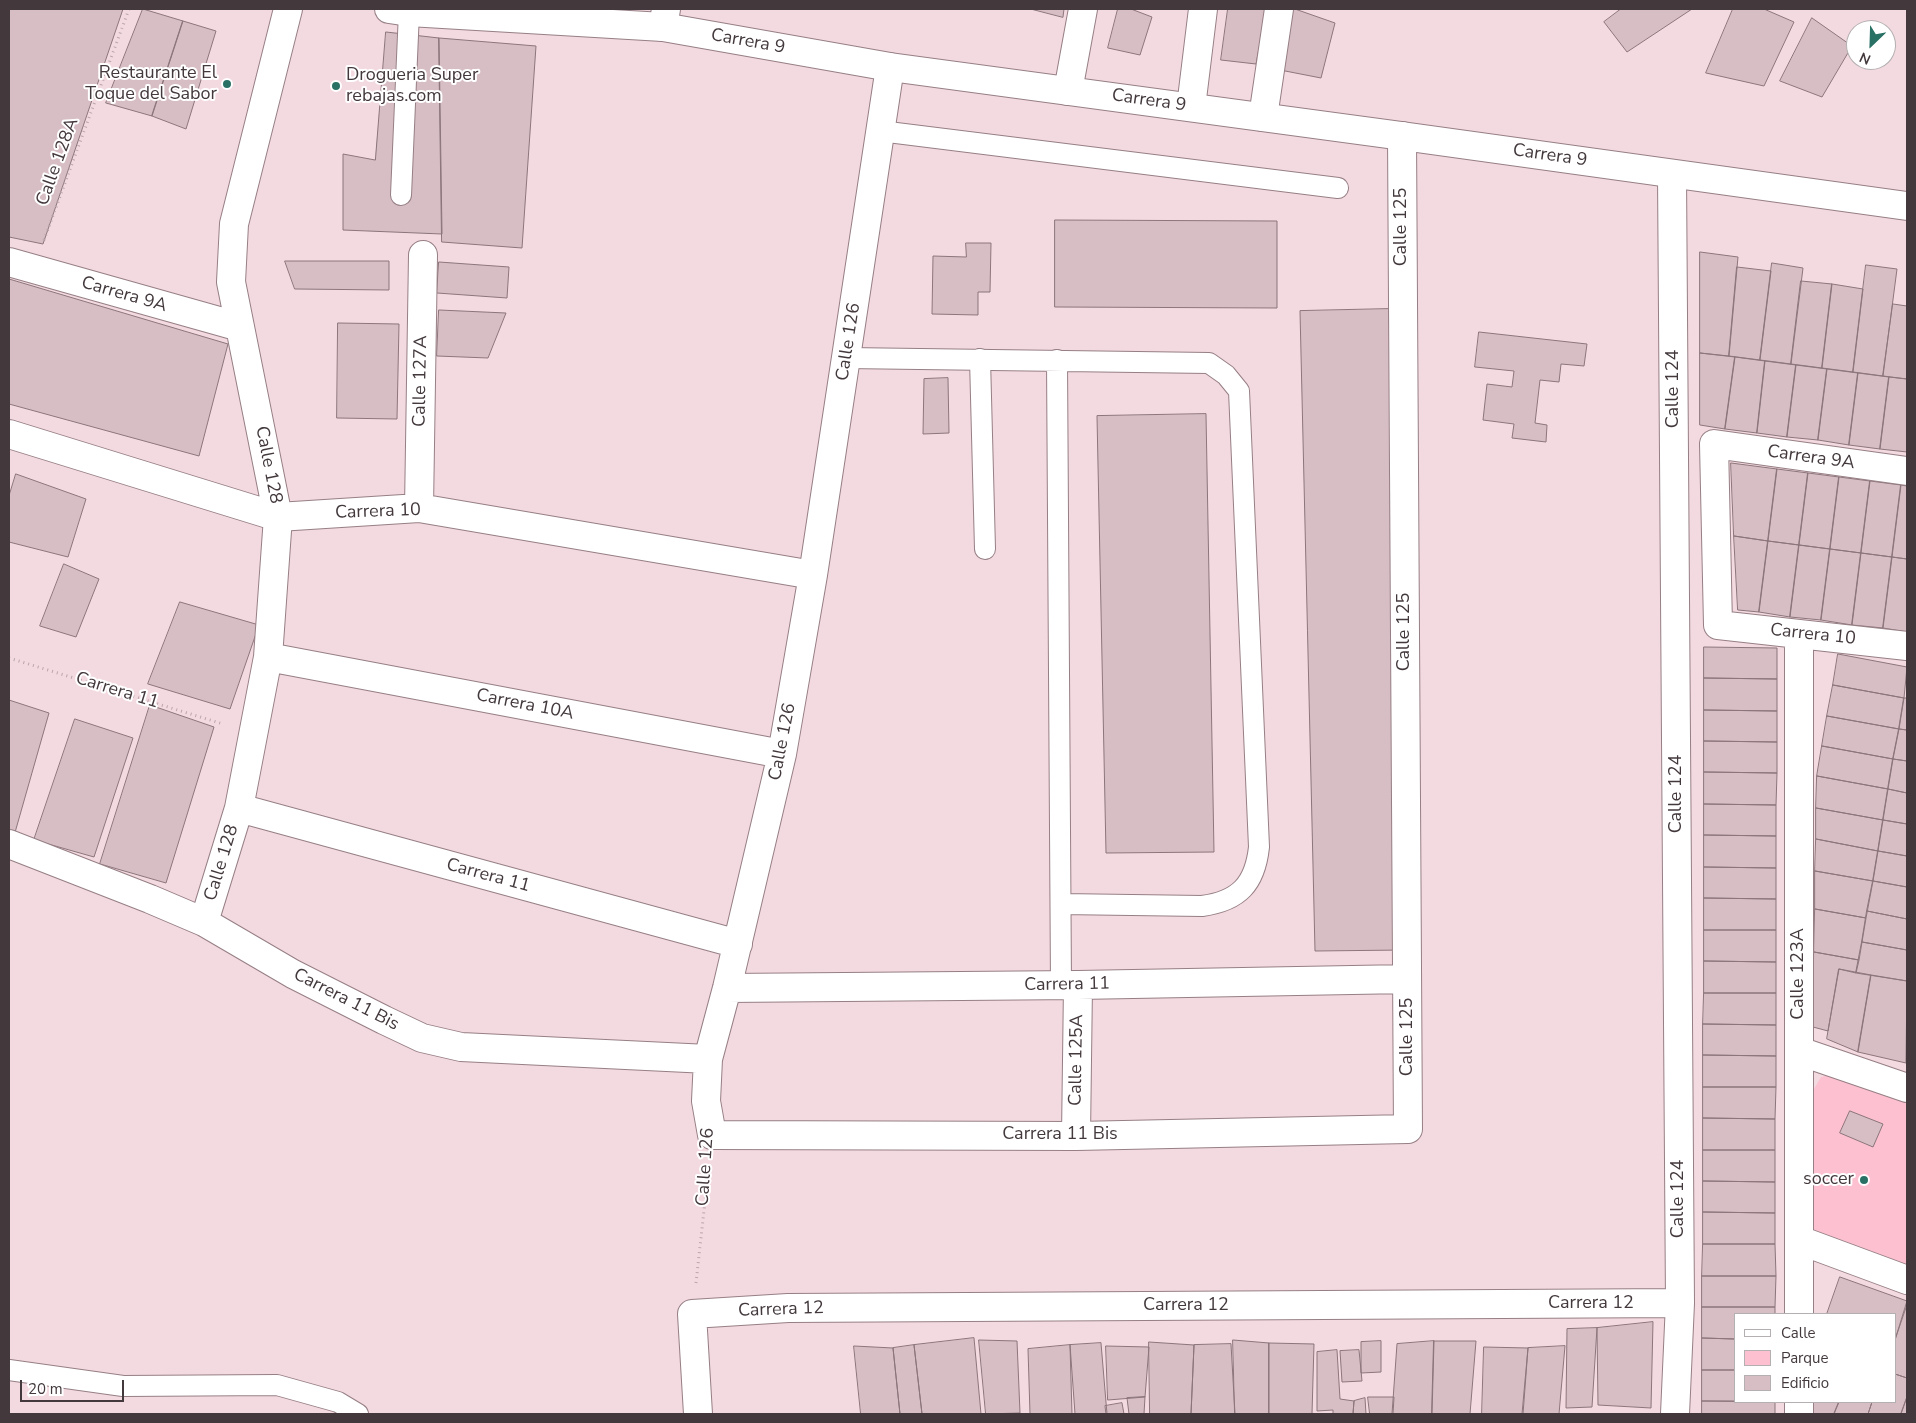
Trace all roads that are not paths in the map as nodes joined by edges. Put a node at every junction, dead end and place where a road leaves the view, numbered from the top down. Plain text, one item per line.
1 (288, 9) edge
2 (1083, 9) edge
3 (1204, 9) edge
4 (1279, 9) edge
5 (399, 10) edge
6 (664, 18) edge
7 (890, 67) junction
8 (1068, 91) junction
9 (1191, 107) junction
10 (1263, 116) junction
11 (880, 131) junction
12 (1402, 136) junction
13 (1672, 174) junction
14 (1338, 188) dead end
15 (402, 194) dead end
16 (1907, 206) edge
17 (422, 255) dead end
18 (21, 266) edge
19 (240, 327) junction
20 (847, 358) junction
21 (980, 359) junction
22 (1057, 360) junction
23 (9, 434) edge
24 (1907, 471) edge
25 (418, 508) junction
26 (278, 517) junction
27 (985, 549) dead end
28 (814, 575) junction
29 (1718, 625) joint
30 (1799, 634) junction
31 (1907, 646) edge
32 (268, 657) junction
33 (782, 754) junction
34 (239, 808) junction
35 (9, 844) edge
36 (1061, 904) junction
37 (204, 922) junction
38 (738, 944) junction
39 (1407, 979) junction
40 (1069, 985) junction
41 (727, 988) junction
42 (1799, 1051) junction
43 (708, 1059) junction
44 (1907, 1088) edge
45 (1408, 1129) joint
46 (712, 1135) joint
47 (1076, 1136) junction
48 (1799, 1240) junction
49 (1907, 1280) edge
50 (1680, 1303) junction
51 (1799, 1313) edge
52 (9, 1370) edge
53 (358, 1414) edge
54 (698, 1414) edge
55 (1675, 1414) edge

1 - 19 street, Calle 128
2 - 8 street
3 - 9 street
4 - 10 street
5 - 6 street, Carrera 9
5 - 15 lane
6 - 7 street, Carrera 9
7 - 8 street, Carrera 9
7 - 11 street, Calle 126
8 - 9 street, Carrera 9
9 - 10 street, Carrera 9
10 - 12 street, Carrera 9
11 - 14 lane
11 - 20 street, Calle 126
12 - 13 street, Carrera 9
12 - 39 street, Calle 125
13 - 16 street, Carrera 9
13 - 50 street, Calle 124
17 - 25 street, Calle 127A
18 - 19 street, Carrera 9A
19 - 26 street, Calle 128
20 - 21 lane
20 - 28 street, Calle 126
21 - 22 lane
21 - 27 lane
22 - 36 lane
22 - 36 lane
23 - 26 street, Carrera 10
24 - 29 street, Carrera 9A
25 - 26 street, Carrera 10
25 - 28 street, Carrera 10
26 - 32 street, Calle 128
28 - 33 street, Calle 126
29 - 30 street, Carrera 10
30 - 31 street, Carrera 10
30 - 42 street, Calle 123A
32 - 33 street, Carrera 10A
32 - 34 street, Calle 128
33 - 38 street, Calle 126
34 - 37 street, Calle 128
34 - 38 street, Carrera 11
35 - 37 street, Carrera 11 Bis
36 - 40 lane
37 - 43 street, Carrera 11 Bis
38 - 41 street, Calle 126
39 - 40 street, Carrera 11
39 - 45 street, Calle 125
40 - 41 street, Carrera 11
40 - 47 street, Calle 125A
41 - 43 street, Calle 126
42 - 44 street
42 - 48 street, Calle 123A
43 - 46 street, Calle 126
45 - 47 street, Carrera 11 Bis
46 - 47 street, Carrera 11 Bis
48 - 49 street
48 - 51 street, Calle 123A
50 - 54 street, Carrera 12
50 - 55 street, Calle 124
52 - 53 lane

